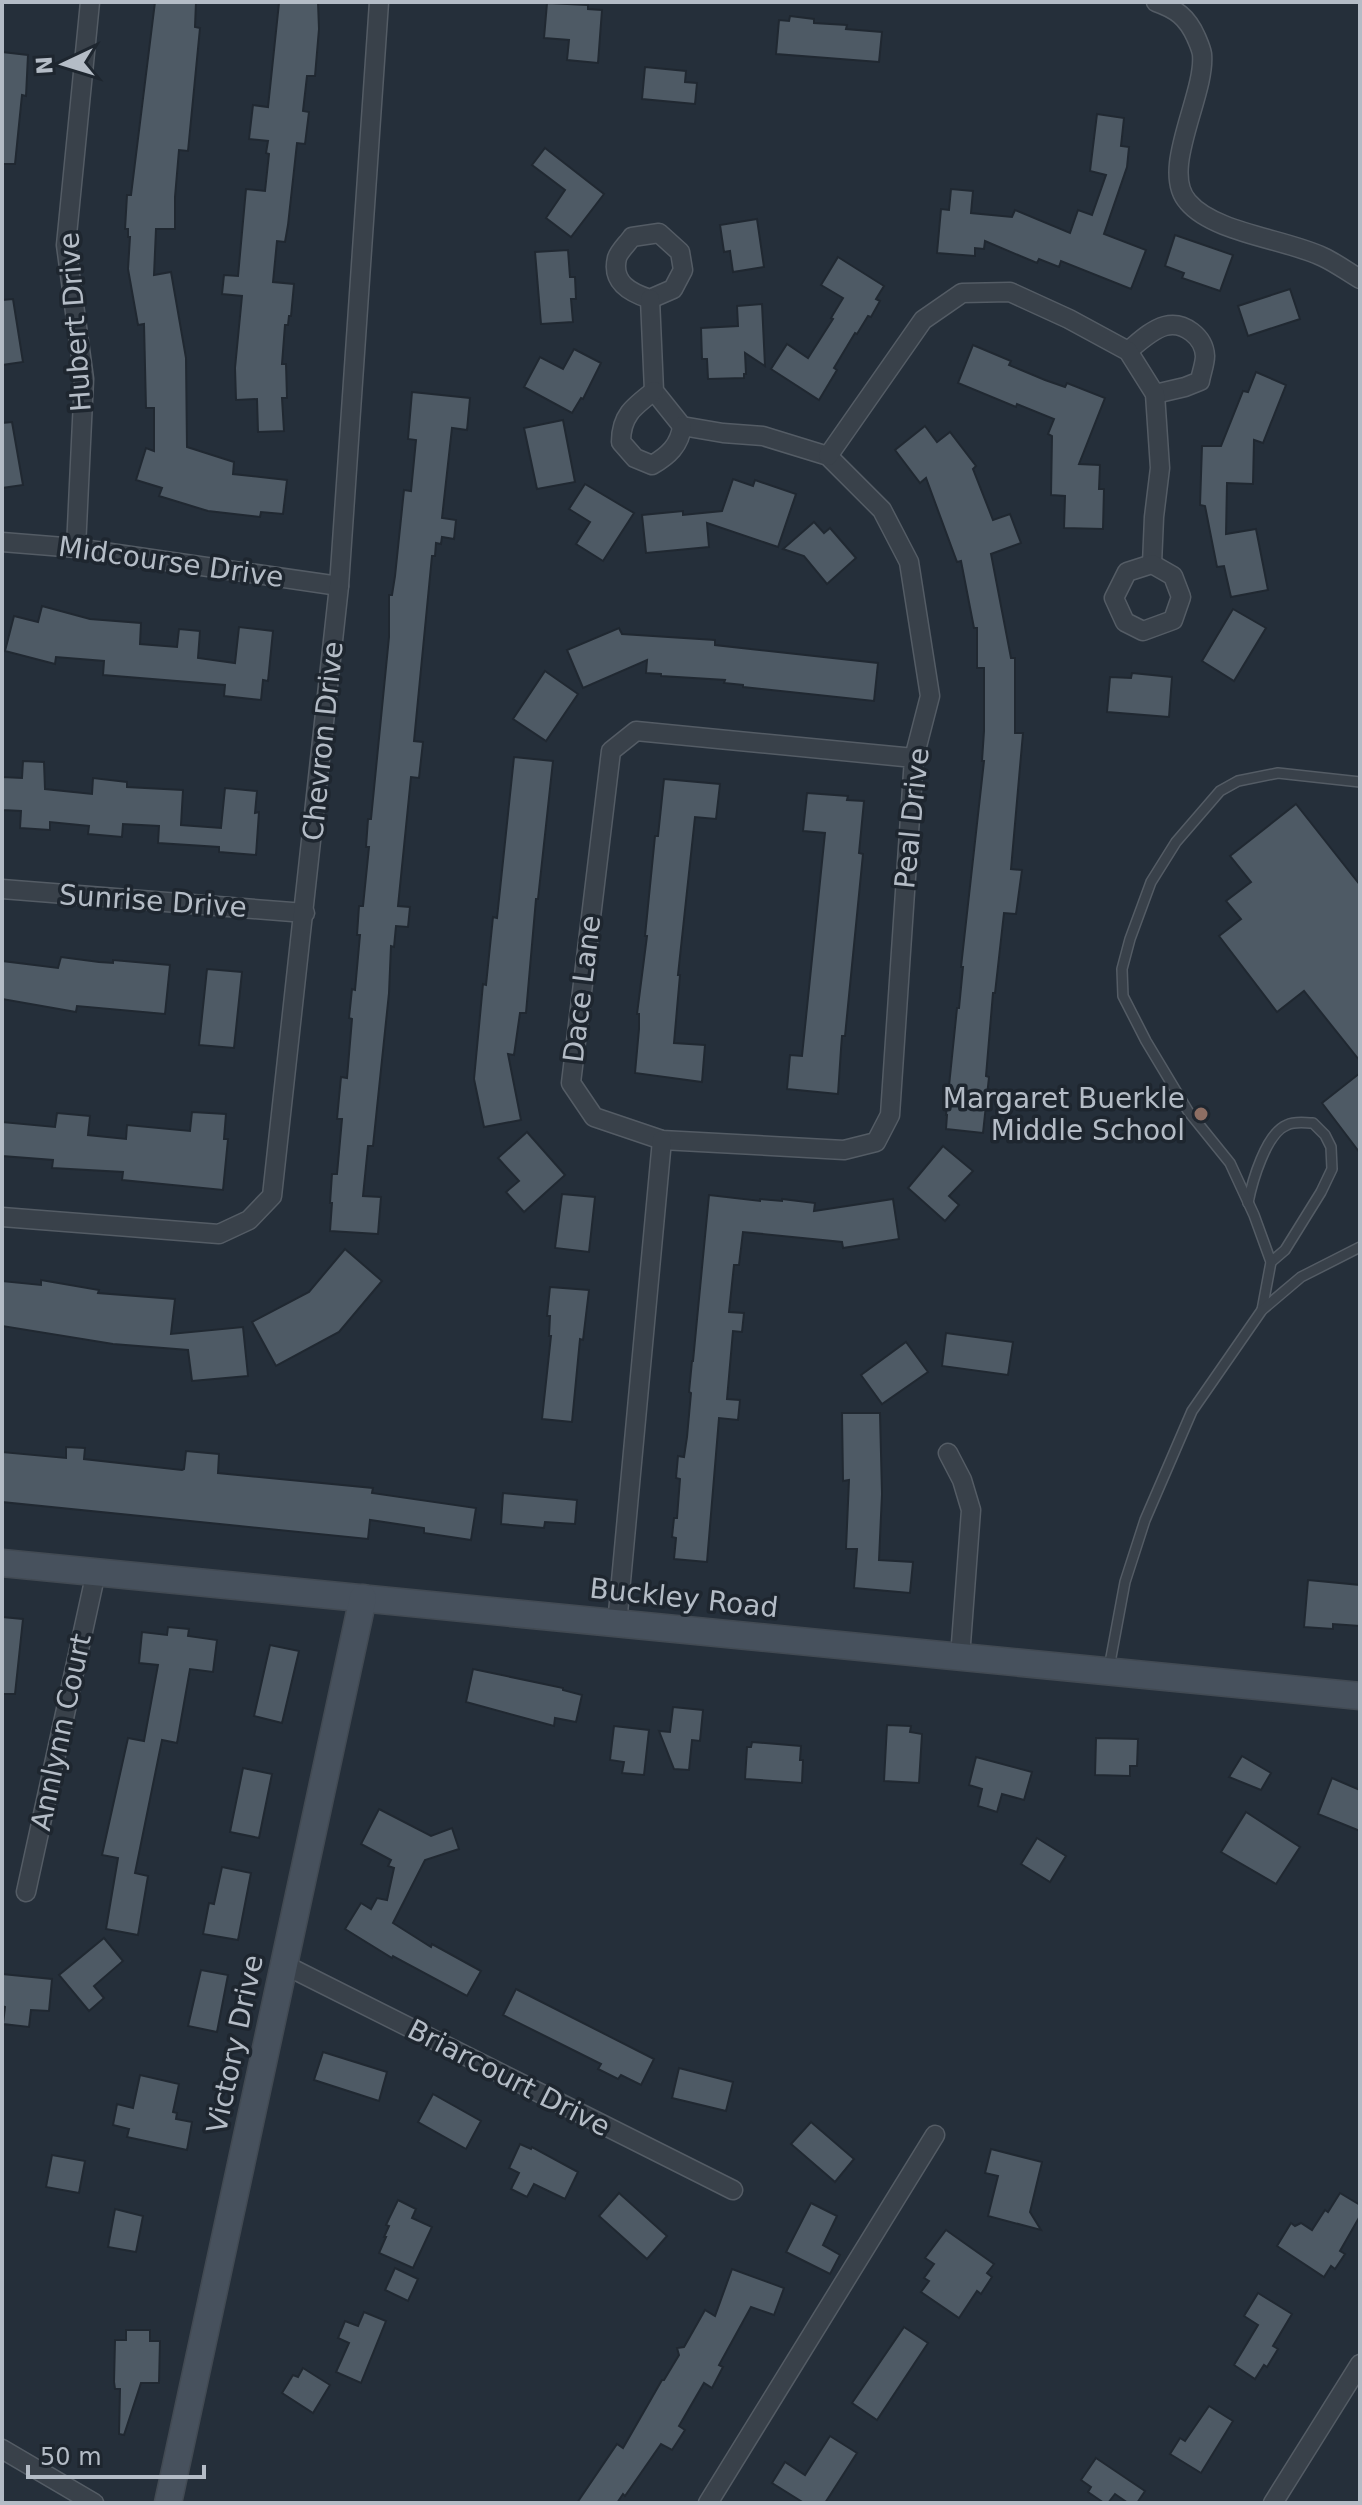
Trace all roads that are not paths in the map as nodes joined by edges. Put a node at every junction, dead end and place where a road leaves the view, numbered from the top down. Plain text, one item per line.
1 (90, 2) edge
2 (379, 2) edge
3 (1156, 2) edge
4 (1360, 279) edge
5 (650, 299) dead end
6 (1128, 351) junction
7 (654, 391) junction
8 (1155, 394) junction
9 (682, 426) junction
10 (828, 456) junction
11 (2, 542) edge
12 (76, 548) junction
13 (1152, 564) dead end
14 (339, 586) junction
15 (914, 758) junction
16 (1360, 782) edge
17 (2, 889) edge
18 (305, 913) junction
19 (662, 1140) junction
20 (1248, 1203) junction
21 (2, 1217) edge
22 (1360, 1247) edge
23 (1271, 1262) junction
24 (1262, 1310) junction
25 (948, 1453) dead end
26 (2, 1563) edge
27 (96, 1572) junction
28 (363, 1598) junction
29 (617, 1624) junction
30 (960, 1657) junction
31 (1109, 1671) junction
32 (1360, 1696) edge
33 (26, 1892) dead end
34 (285, 1965) junction
35 (935, 2135) dead end
36 (733, 2190) dead end
37 (1360, 2364) edge
38 (2, 2449) edge
39 (94, 2503) edge
40 (168, 2503) edge
41 (708, 2503) edge
42 (1273, 2503) edge

1 - 12 street, Hubert Drive
2 - 14 street, Chevron Drive
3 - 4 street
5 - 7 street
6 - 8 street
6 - 8 street
6 - 10 street
7 - 9 street
7 - 9 street
8 - 13 street
9 - 10 street, Peal Drive
10 - 15 street, Peal Drive
11 - 12 street, Midcourse Drive
12 - 14 street, Midcourse Drive
14 - 18 street, Chevron Drive
15 - 19 street, Peal Drive
15 - 19 street, Dace Lane
16 - 20 lane
17 - 18 street, Sunrise Drive
18 - 21 street, Chevron Drive
19 - 29 street
20 - 23 lane
20 - 23 lane
22 - 24 lane
23 - 24 lane
24 - 31 lane
25 - 30 street
26 - 27 street, Buckley Road
27 - 28 street, Buckley Road
27 - 33 street, Annlynn Court
28 - 29 street, Buckley Road
28 - 34 street, Victory Drive
29 - 30 street, Buckley Road
30 - 31 street, Buckley Road
31 - 32 street, Buckley Road
34 - 36 street, Briarcourt Drive
34 - 40 street, Victory Drive
35 - 41 street
37 - 42 street
38 - 39 street

